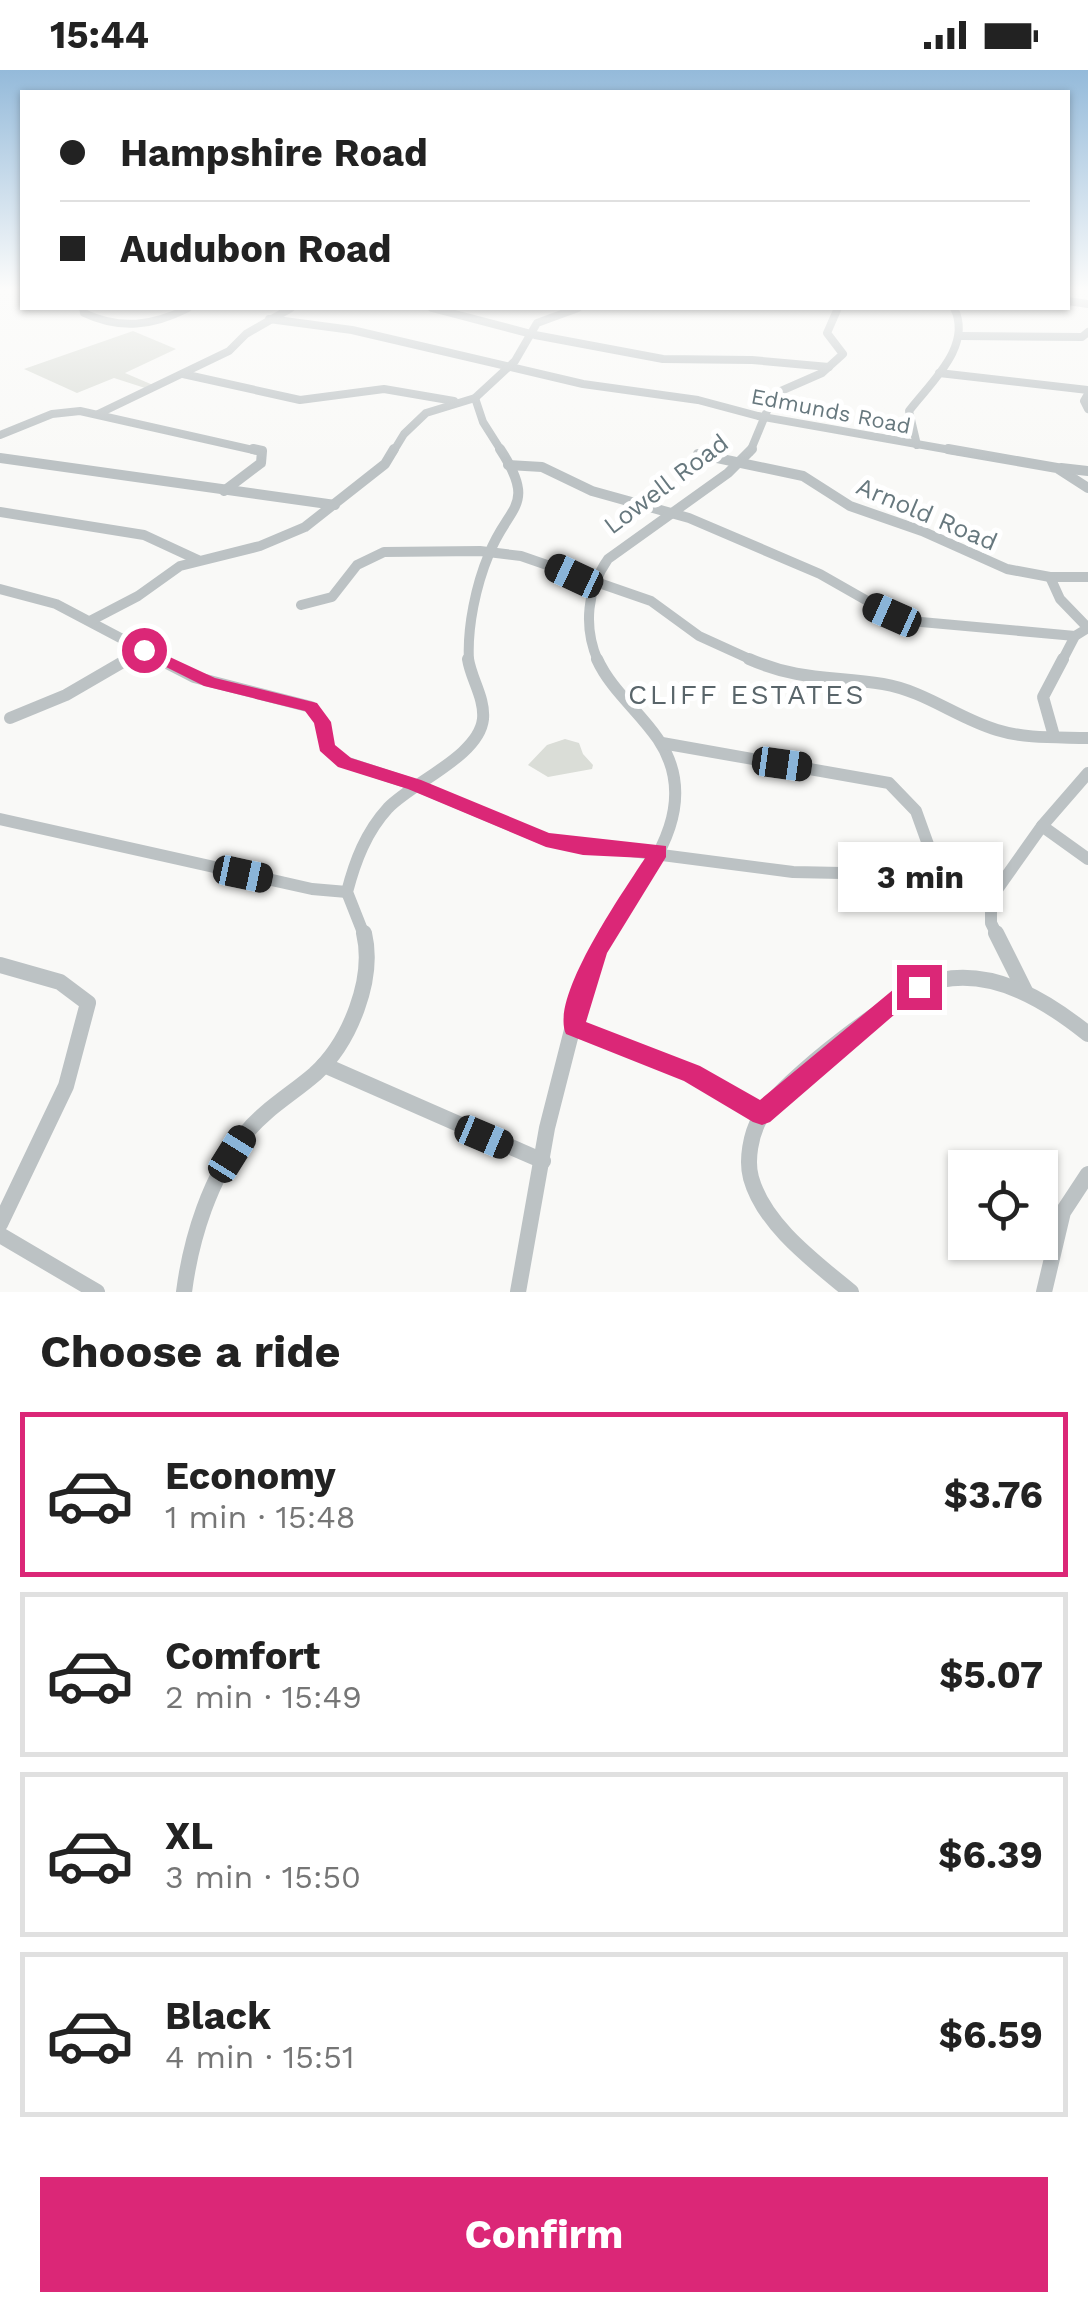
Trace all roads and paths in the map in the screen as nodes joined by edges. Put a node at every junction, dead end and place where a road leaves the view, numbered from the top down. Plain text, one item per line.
1 (234, 347) edge
2 (415, 347) edge
3 (522, 347) edge
4 (603, 347) edge
5 (842, 347) edge
6 (953, 347) edge
7 (510, 366) junction
8 (829, 367) junction
9 (938, 373) junction
10 (183, 374) junction
11 (1088, 392) edge
12 (476, 398) junction
13 (455, 402) junction
14 (1088, 408) edge
15 (98, 414) junction
16 (768, 418) junction
17 (0, 436) edge
18 (917, 445) junction
19 (698, 454) dead end
20 (0, 458) edge
21 (740, 463) junction
22 (508, 465) junction
23 (1056, 468) junction
24 (1088, 471) edge
25 (1088, 488) edge
26 (224, 491) junction
27 (334, 505) junction
28 (0, 512) edge
29 (673, 512) junction
30 (489, 552) junction
31 (198, 560) junction
32 (1050, 577) junction
33 (1088, 577) edge
34 (596, 583) junction
35 (0, 590) edge
36 (301, 605) dead end
37 (90, 622) junction
38 (1088, 628) edge
39 (1076, 636) junction
40 (144, 650) junction
41 (10, 718) dead end
42 (1054, 736) junction
43 (1085, 739) edge
44 (662, 743) junction
45 (1088, 774) edge
46 (414, 784) junction
47 (0, 819) edge
48 (1042, 826) junction
49 (659, 852) junction
50 (1088, 859) edge
51 (939, 874) junction
52 (346, 892) junction
53 (991, 898) junction
54 (0, 965) edge
55 (1024, 990) junction
56 (574, 1027) junction
57 (1088, 1034) edge
58 (324, 1065) junction
59 (762, 1114) junction
60 (543, 1162) junction
61 (1088, 1174) edge
62 (0, 1224) edge
63 (0, 1235) edge
64 (97, 1292) edge
65 (184, 1292) edge
66 (518, 1292) edge
67 (850, 1292) edge
68 (1044, 1292) edge

1 - 10 street
2 - 7 street, Edmunds Road
3 - 7 street
4 - 8 street
5 - 8 street
6 - 9 street
7 - 12 street
7 - 16 street, Edmunds Road
8 - 16 street, Lowell Road
9 - 11 street
9 - 18 street
10 - 13 street
10 - 15 street
11 - 14 street
12 - 13 street
12 - 22 street
13 - 27 street
15 - 17 street
15 - 26 street
16 - 18 street, Edmunds Road
16 - 21 street, Lowell Road
18 - 23 street, Edmunds Road
19 - 21 street, Arnold Road
20 - 26 street
21 - 29 street, Lowell Road
21 - 32 street, Arnold Road
22 - 29 street
22 - 30 street
23 - 24 street
23 - 25 street, Edmunds Road
26 - 27 street
27 - 31 street
28 - 31 street
29 - 34 street, Lowell Road
29 - 39 street
30 - 34 street
30 - 36 street
30 - 46 street
31 - 37 street
32 - 33 street, Arnold Road
32 - 38 street
34 - 42 street
34 - 44 street, Lowell Road
35 - 37 street
37 - 40 street
38 - 39 street
39 - 42 street
40 - 41 street
40 - 46 street
42 - 43 street
44 - 49 street, Lowell Road
44 - 51 street
45 - 48 street
46 - 49 street
46 - 52 street
47 - 52 street
48 - 50 street
48 - 53 street
49 - 51 street
49 - 56 street, Lowell Road
51 - 53 street
52 - 58 street
53 - 55 street
54 - 62 street
55 - 57 street
55 - 59 street
56 - 59 street
56 - 60 street, Lowell Road
58 - 60 street
58 - 65 street
59 - 67 street
60 - 66 street, Lowell Road
61 - 68 street
63 - 64 street

